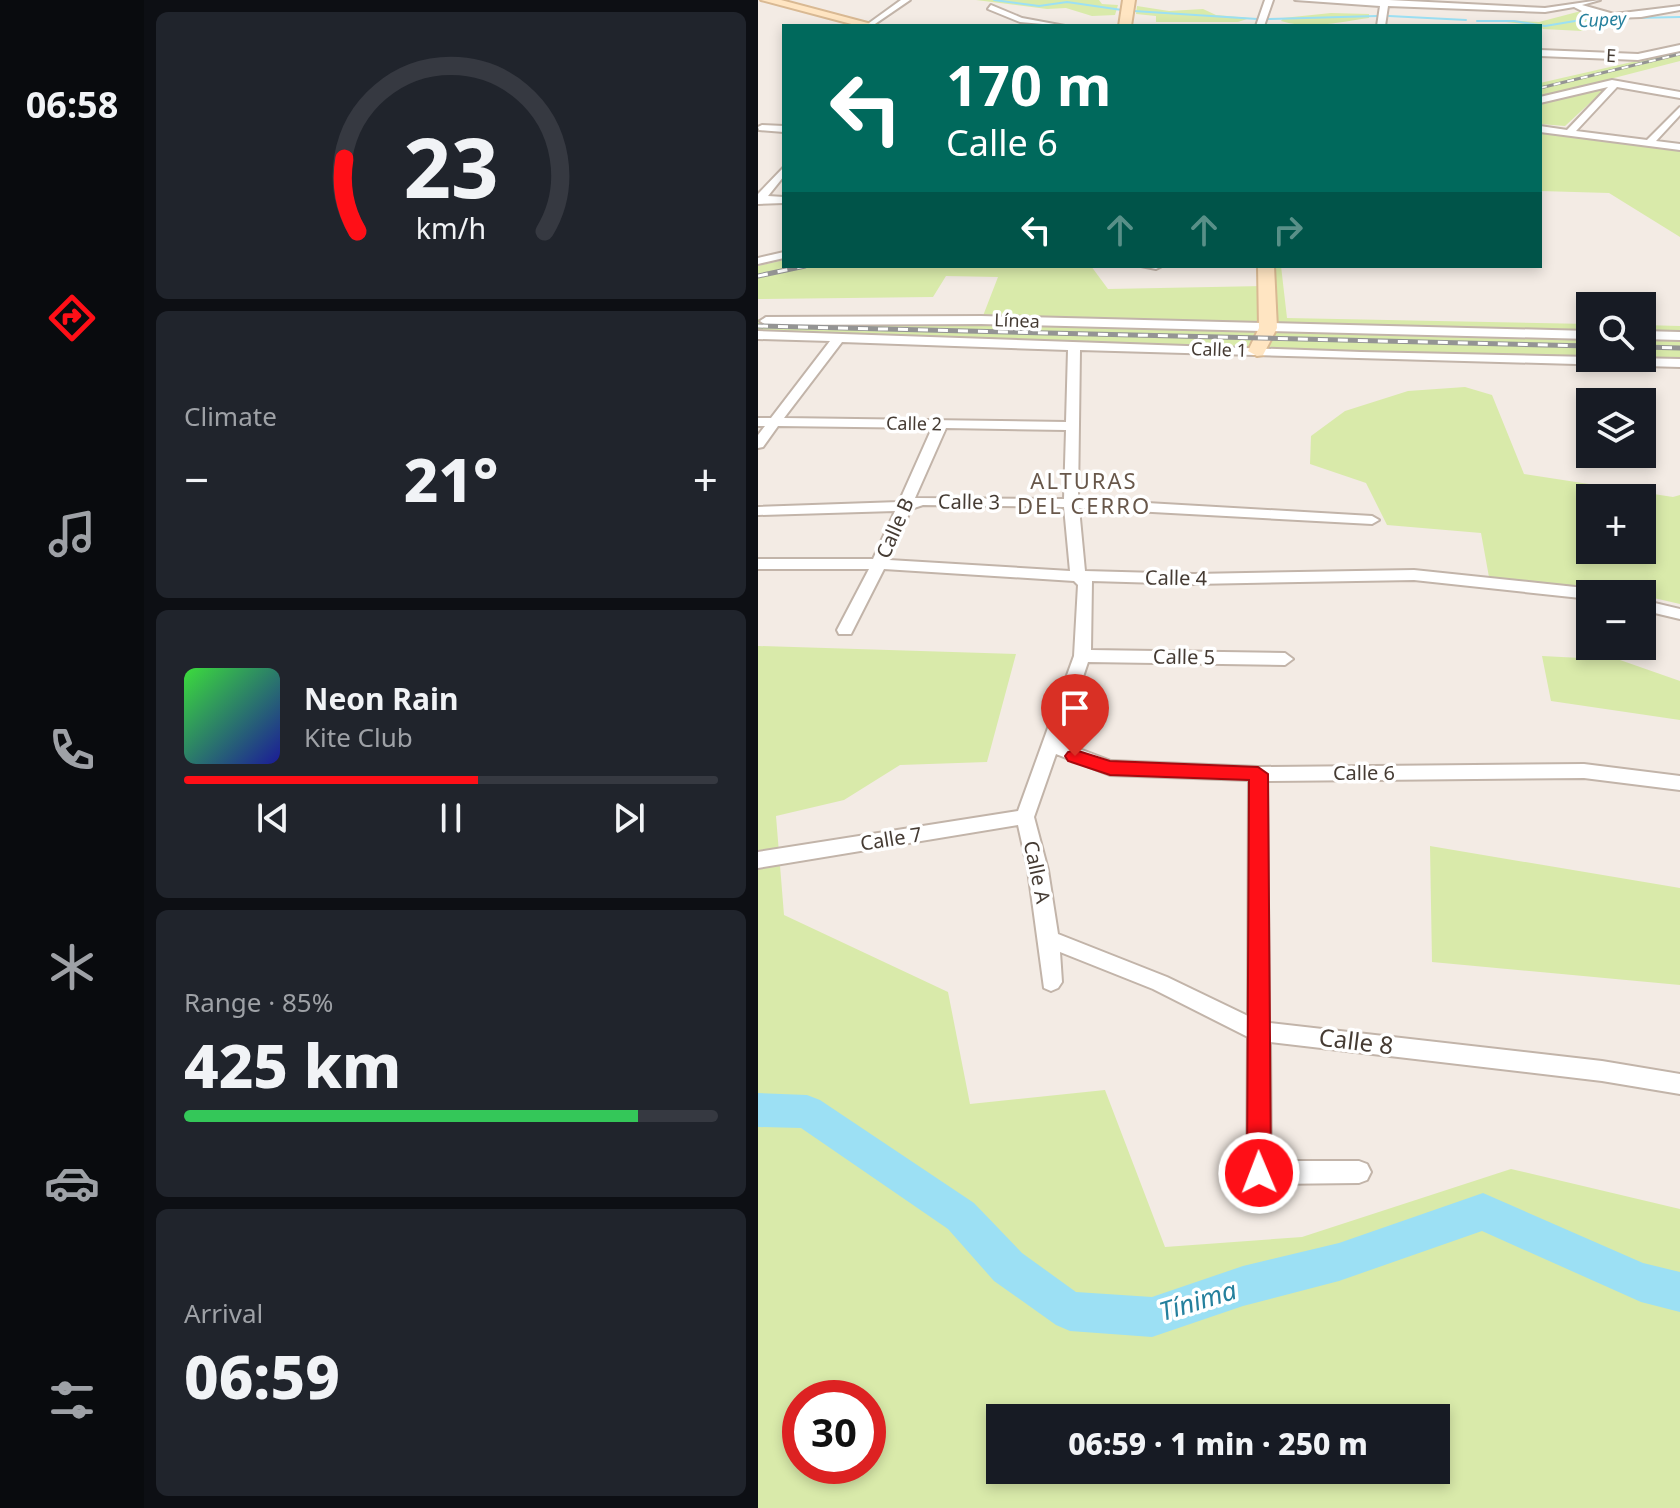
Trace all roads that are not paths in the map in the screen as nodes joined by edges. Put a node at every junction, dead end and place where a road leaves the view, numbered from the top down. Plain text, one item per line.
1 (906, 0) edge
2 (1129, 0) edge
3 (1269, 0) edge
4 (1299, 0) edge
5 (1596, 0) edge
6 (776, 1) edge
7 (1385, 2) edge
8 (1574, 2) edge
9 (991, 7) dead end
10 (1471, 8) edge
11 (1680, 8) edge
12 (862, 24) edge
13 (873, 24) edge
14 (1047, 24) edge
15 (1125, 24) edge
16 (1261, 24) edge
17 (1381, 24) edge
18 (1680, 48) edge
19 (1542, 53) edge
20 (1616, 83) junction
21 (1680, 95) edge
22 (1542, 100) edge
23 (1680, 110) edge
24 (762, 128) dead end
25 (782, 129) edge
26 (1542, 129) edge
27 (1569, 133) junction
28 (1649, 143) junction
29 (1680, 147) edge
30 (782, 172) edge
31 (759, 199) edge
32 (782, 200) edge
33 (782, 255) edge
34 (758, 261) edge
35 (1266, 268) edge
36 (766, 321) dead end
37 (1268, 326) junction
38 (758, 335) edge
39 (1576, 335) edge
40 (1656, 335) edge
41 (840, 336) junction
42 (1680, 336) edge
43 (1074, 345) junction
44 (1257, 351) junction
45 (1680, 363) edge
46 (758, 422) edge
47 (775, 422) junction
48 (941, 424) junction
49 (1071, 426) junction
50 (758, 444) edge
51 (1071, 503) junction
52 (904, 506) junction
53 (758, 511) edge
54 (1372, 520) dead end
55 (758, 564) edge
56 (879, 564) junction
57 (1078, 576) junction
58 (1576, 592) edge
59 (1656, 608) edge
60 (1680, 614) edge
61 (845, 630) dead end
62 (1082, 656) junction
63 (1285, 659) dead end
64 (1051, 745) junction
65 (1258, 774) junction
66 (1680, 783) edge
67 (1025, 817) junction
68 (758, 860) edge
69 (1049, 939) junction
70 (1051, 982) dead end
71 (1257, 1031) junction
72 (1680, 1084) edge
73 (1359, 1172) dead end

1 - 13 street
2 - 15 street
3 - 16 street
4 - 7 street
5 - 8 street
6 - 12 street
7 - 10 street
7 - 17 street
8 - 10 street
8 - 11 street
9 - 14 street
18 - 19 street, E
20 - 21 street
20 - 22 street
20 - 27 street
23 - 28 street
24 - 25 street
26 - 27 street
27 - 28 street
28 - 29 street
30 - 31 street
31 - 32 street
33 - 34 street
35 - 37 street
36 - 37 street, Línea
37 - 39 street, Línea
37 - 44 street
38 - 41 street, Calle 1
40 - 42 street
41 - 43 street, Calle 1
41 - 47 street
43 - 44 street, Calle 1
43 - 49 street, Calle A
44 - 45 street, Calle 1
46 - 47 street, Calle 2
47 - 48 street, Calle 2
47 - 50 street
48 - 49 street, Calle 2
48 - 52 street, Calle B
49 - 51 street, Calle A
51 - 52 street, Calle 3
51 - 54 street, Calle 3
51 - 57 street, Calle A
52 - 53 street, Calle 3
52 - 56 street, Calle B
55 - 56 street, Calle 4
56 - 57 street, Calle 4
56 - 61 street, Calle B
57 - 58 street, Calle 4
57 - 62 street, Calle A
59 - 60 street
62 - 63 street, Calle 5
62 - 64 street, Calle A
64 - 65 street, Calle 6
64 - 67 street, Calle A
65 - 66 street, Calle 6
65 - 71 street
67 - 68 street, Calle 7
67 - 69 street, Calle A
69 - 70 street, Calle A
69 - 71 street, Calle 8
71 - 72 street, Calle 8
71 - 73 street

